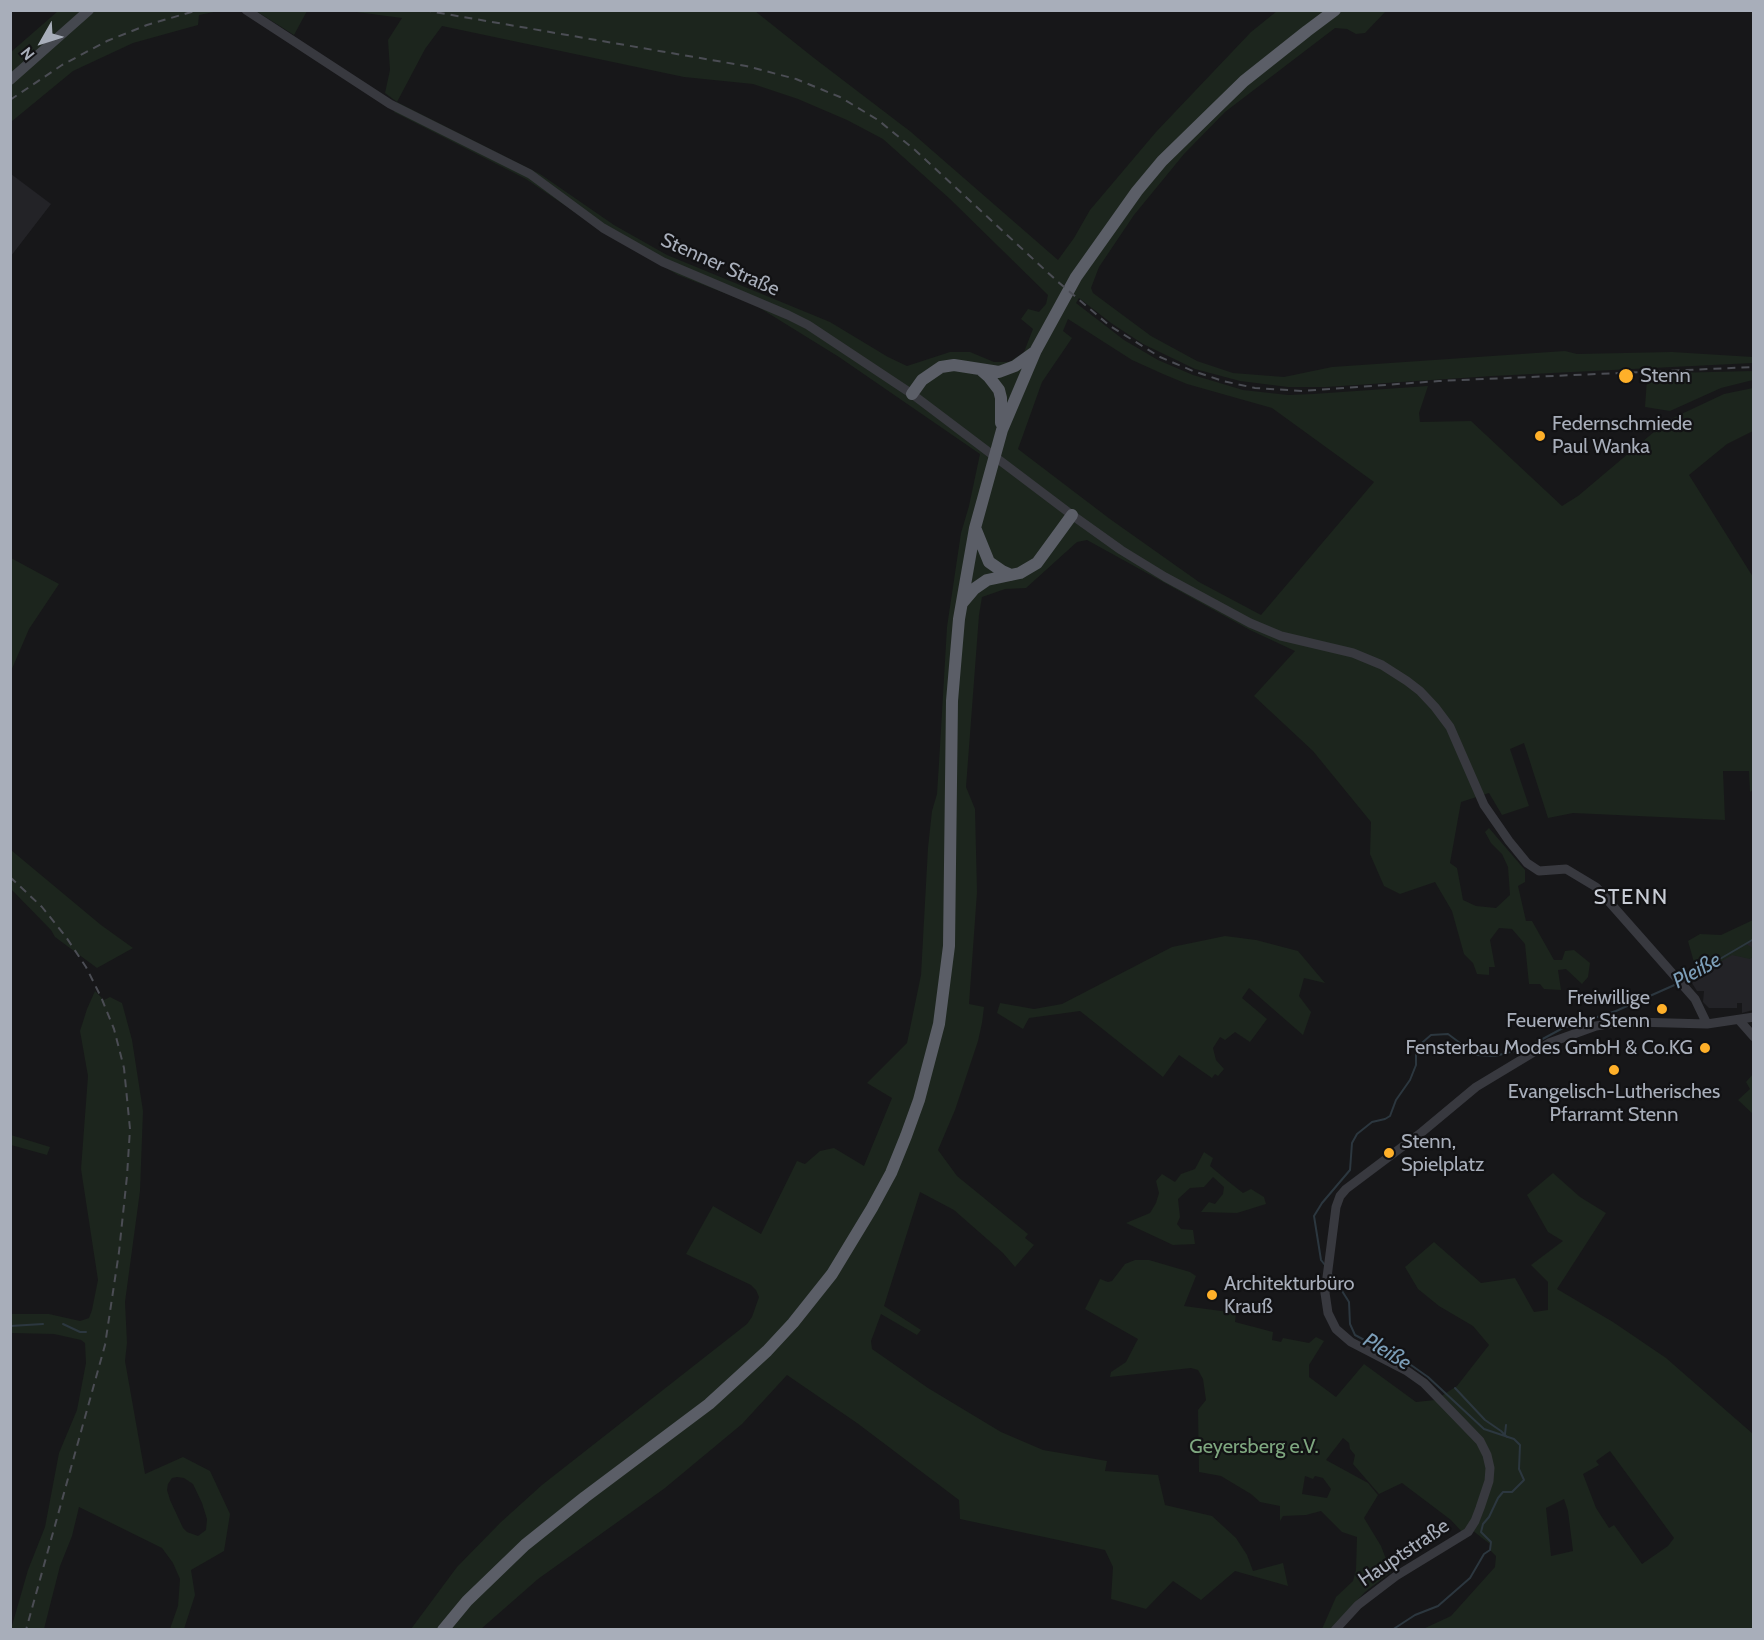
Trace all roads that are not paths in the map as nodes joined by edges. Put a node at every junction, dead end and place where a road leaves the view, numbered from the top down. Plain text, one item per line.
1 (89, 10) edge
2 (246, 10) edge
3 (1335, 10) edge
4 (10, 80) edge
5 (1036, 350) junction
6 (979, 368) junction
7 (912, 394) junction
8 (1001, 433) junction
9 (1072, 515) junction
10 (975, 528) junction
11 (1012, 575) junction
12 (961, 605) junction
13 (1754, 1017) edge
14 (1739, 1020) junction
15 (1707, 1024) junction
16 (1754, 1037) edge
17 (443, 1629) edge
18 (1335, 1629) edge

1 - 4 main road
2 - 7 street, Stenner Straße
3 - 5 highway
5 - 6 highway
5 - 8 highway
6 - 7 highway
6 - 8 highway
7 - 9 street, Stenner Straße
8 - 10 highway
9 - 11 highway
9 - 15 street, Stenner Straße
10 - 11 highway
10 - 12 highway
11 - 12 highway
12 - 17 highway
13 - 14 street
14 - 15 street
14 - 16 street
15 - 18 street, Hauptstraße

